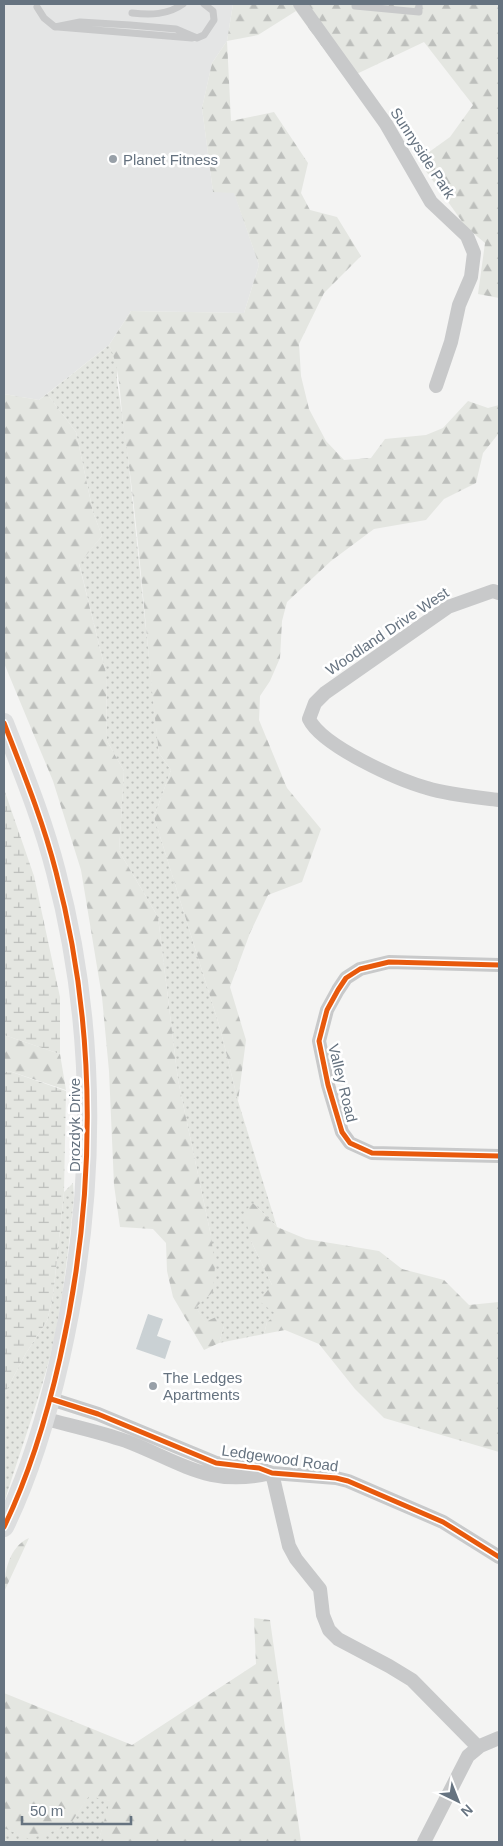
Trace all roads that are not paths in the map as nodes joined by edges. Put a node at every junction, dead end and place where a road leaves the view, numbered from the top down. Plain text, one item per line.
1 (183, 4) edge
2 (204, 4) edge
3 (300, 4) edge
4 (355, 4) edge
5 (420, 4) edge
6 (375, 6) edge
7 (37, 7) dead end
8 (397, 7) edge
9 (132, 13) dead end
10 (436, 386) dead end
11 (499, 577) edge
12 (496, 592) edge
13 (4, 723) edge
14 (499, 800) edge
15 (499, 965) edge
16 (499, 1156) edge
17 (51, 1399) junction
18 (46, 1418) junction
19 (272, 1473) junction
20 (4, 1527) edge
21 (499, 1557) edge
22 (499, 1738) edge
23 (478, 1747) junction
24 (424, 1842) edge

1 - 9 lane
2 - 7 lane
3 - 10 street, Sunnyside Park
4 - 6 lane
5 - 8 lane
6 - 8 lane
11 - 12 street
12 - 14 street, Woodland Drive West
13 - 17 street, Drozdyk Drive
15 - 16 street, Valley Road
17 - 18 street, Drozdyk Drive
17 - 19 street, Ledgewood Road
18 - 19 street, Ledgewood Road
18 - 20 street, Drozdyk Drive
19 - 21 street, Ledgewood Road
19 - 23 street
22 - 23 street
23 - 24 street

